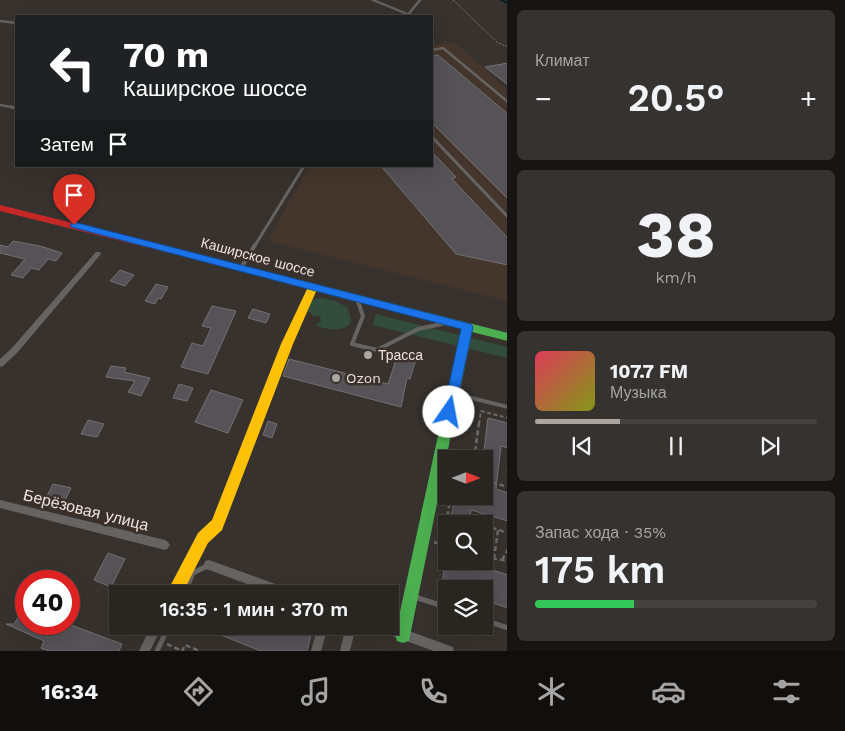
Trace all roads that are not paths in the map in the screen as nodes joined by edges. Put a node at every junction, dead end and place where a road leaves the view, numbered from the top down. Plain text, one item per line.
1 (372, 0) edge
2 (420, 0) edge
3 (408, 15) edge
4 (0, 21) edge
5 (15, 23) edge
6 (433, 50) edge
7 (507, 101) edge
8 (2, 106) edge
9 (15, 108) edge
10 (0, 110) edge
11 (433, 138) edge
12 (303, 167) edge
13 (0, 208) edge
14 (507, 215) edge
15 (98, 254) dead end
16 (241, 268) junction
17 (313, 287) junction
18 (357, 298) junction
19 (452, 322) junction
20 (467, 327) junction
21 (507, 337) edge
22 (0, 364) edge
23 (453, 393) junction
24 (507, 407) edge
25 (0, 504) edge
26 (165, 545) dead end
27 (209, 565) joint
28 (179, 585) edge
29 (188, 585) edge
30 (264, 585) edge
31 (410, 595) junction
32 (438, 604) edge
33 (493, 623) edge
34 (507, 628) edge
35 (399, 633) edge
36 (152, 635) edge
37 (164, 635) edge
38 (320, 635) edge
39 (349, 635) edge
40 (403, 635) junction
41 (144, 651) edge
42 (157, 651) edge
43 (316, 651) edge
44 (345, 651) edge
45 (449, 651) edge

1 - 3 street
2 - 3 lane
4 - 5 lane
6 - 7 lane
8 - 9 lane
8 - 10 lane
11 - 14 lane
12 - 16 lane
13 - 16 street, Каширское шоссе
15 - 22 street
16 - 17 street, Каширское шоссе
17 - 18 street, Каширское шоссе
17 - 28 street
18 - 19 street, Каширское шоссе
18 - 19 lane
19 - 20 street, Каширское шоссе
20 - 21 street, Каширское шоссе
20 - 23 street
23 - 24 lane
23 - 31 street
25 - 26 street, Берёзовая улица
27 - 29 lane
27 - 30 street
31 - 32 lane
31 - 40 street
33 - 34 lane
35 - 40 street
36 - 41 street
37 - 42 lane
38 - 43 street
39 - 44 street
40 - 45 street

